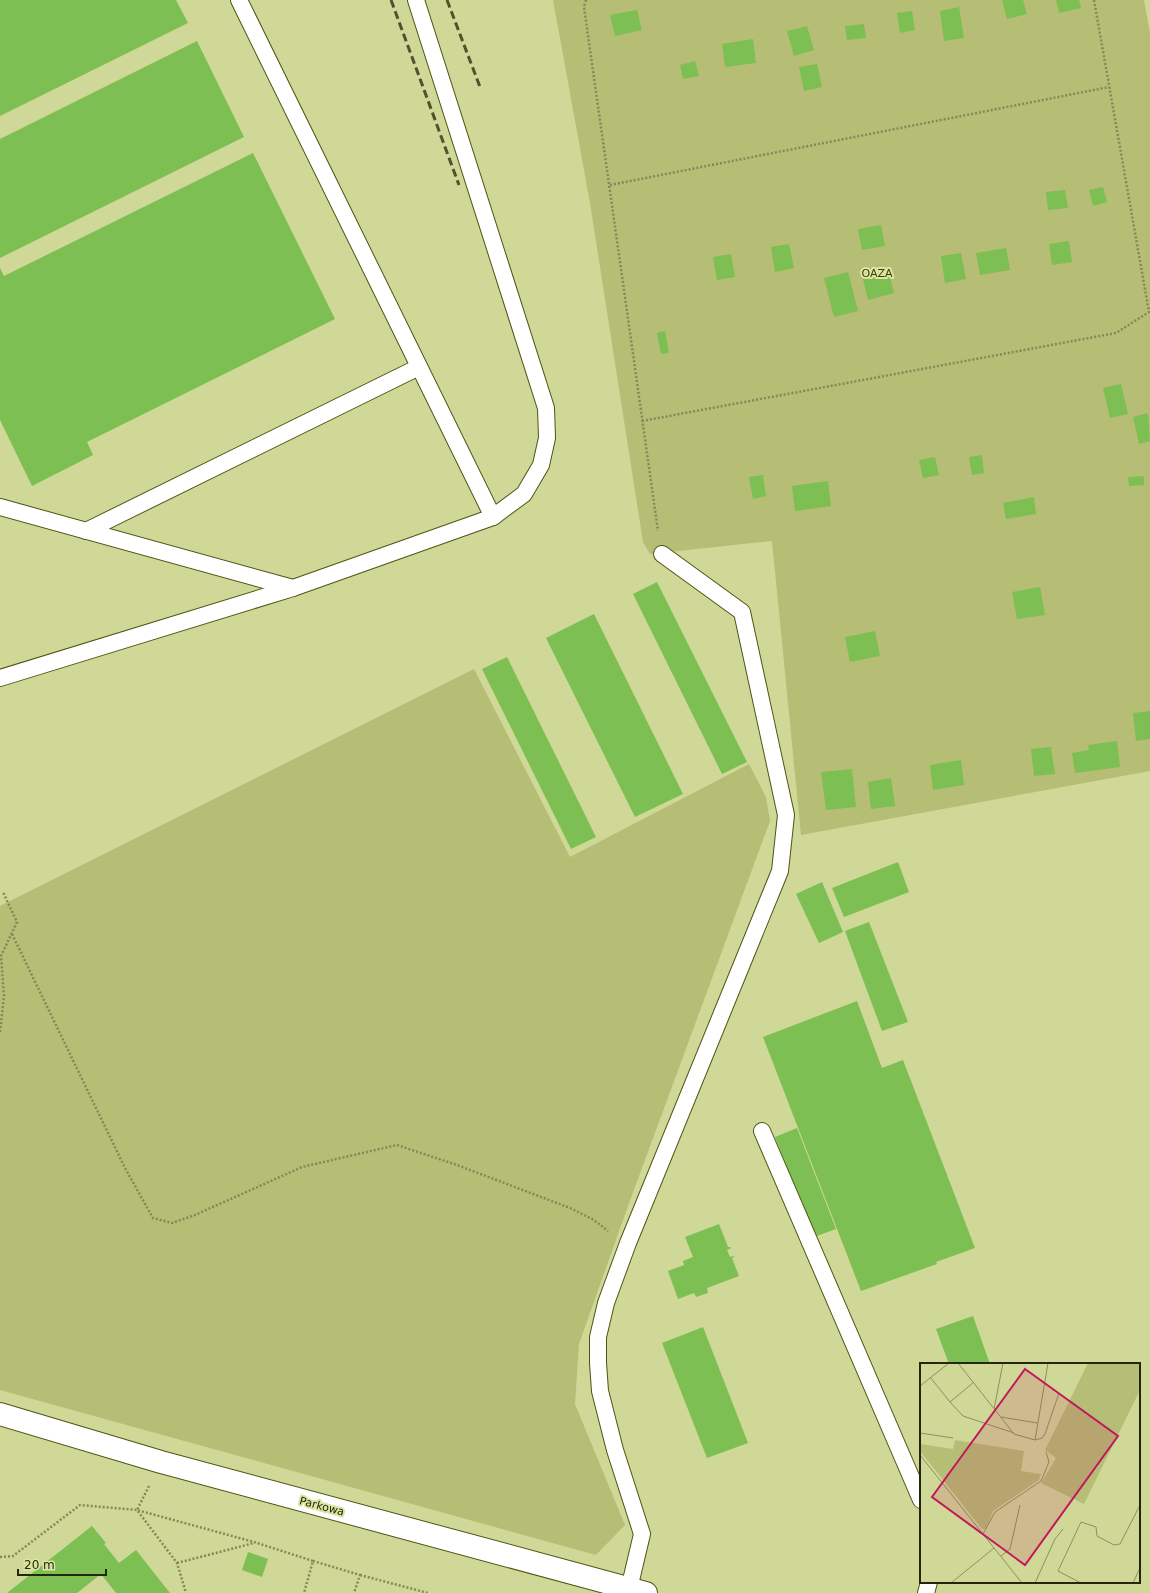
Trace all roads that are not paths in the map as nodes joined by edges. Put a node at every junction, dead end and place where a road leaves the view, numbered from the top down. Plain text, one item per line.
1 (239, 0) edge
2 (416, 0) edge
3 (419, 367) junction
4 (0, 507) edge
5 (493, 517) junction
6 (86, 531) junction
7 (662, 554) road end
8 (293, 588) junction
9 (0, 678) edge
10 (762, 1131) dead end
11 (0, 1414) edge
12 (920, 1498) edge
13 (929, 1583) edge
14 (638, 1591) edge
15 (926, 1593) edge

1 - 3 lane
2 - 5 lane
3 - 5 lane
3 - 6 lane
4 - 6 lane
5 - 8 lane
6 - 8 lane
7 - 14 lane
8 - 9 lane
10 - 12 lane
11 - 14 street, Parkowa
13 - 15 lane

